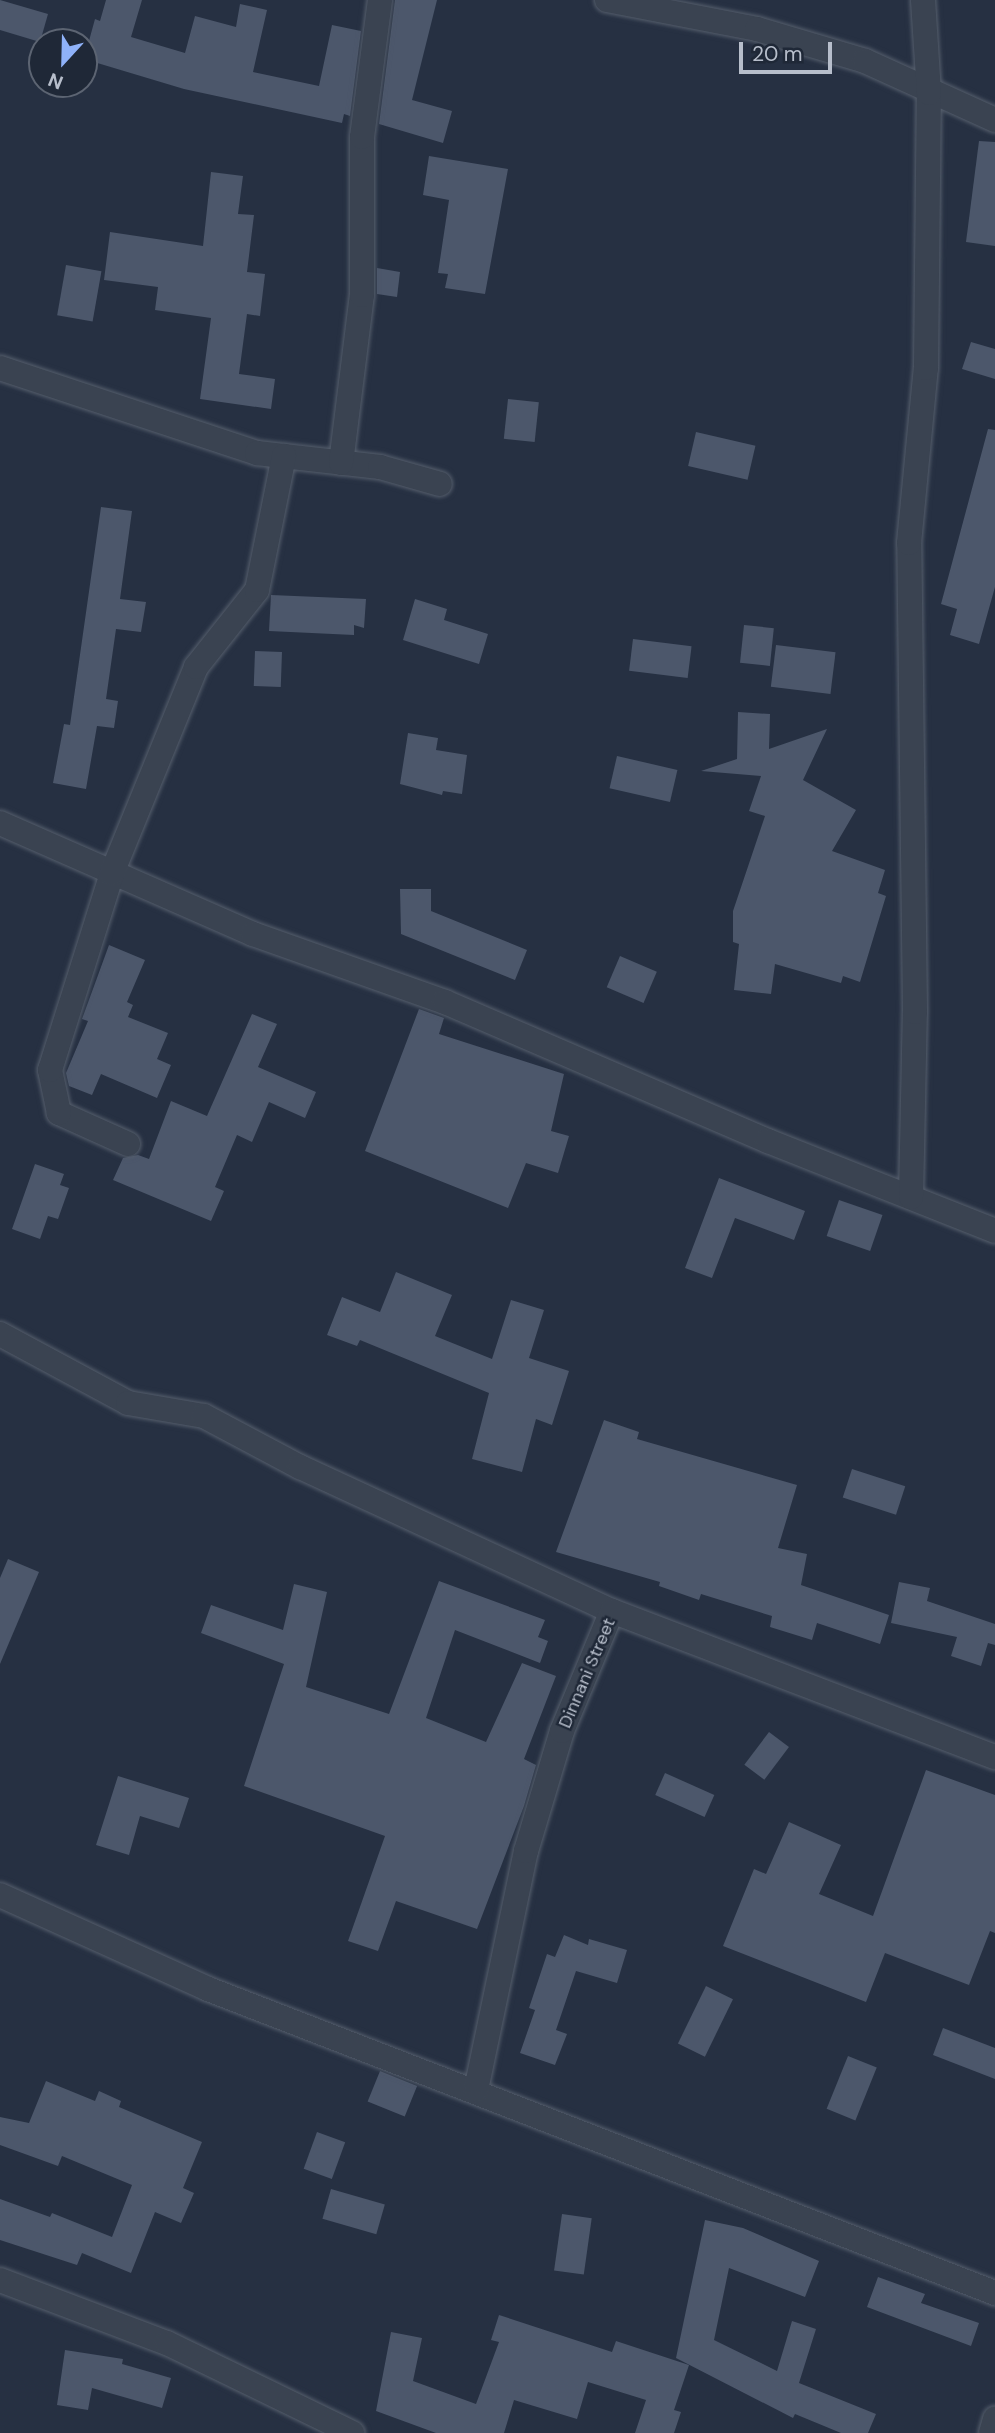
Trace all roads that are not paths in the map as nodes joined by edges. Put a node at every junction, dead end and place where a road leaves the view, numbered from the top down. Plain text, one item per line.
1 (380, 0) edge
2 (607, 0) edge
3 (923, 0) edge
4 (929, 93) junction
5 (995, 120) edge
6 (0, 368) edge
7 (284, 456) junction
8 (341, 463) junction
9 (440, 484) dead end
10 (0, 823) edge
11 (112, 873) junction
12 (128, 1144) dead end
13 (911, 1197) junction
14 (995, 1231) edge
15 (0, 1334) edge
16 (612, 1611) junction
17 (995, 1757) edge
18 (0, 1895) edge
19 (476, 2090) junction
20 (0, 2280) edge
21 (995, 2293) edge
22 (995, 2419) edge
23 (352, 2433) edge
24 (991, 2433) edge

1 - 8 street
2 - 4 street
3 - 4 street
4 - 5 street
4 - 13 street
6 - 7 street
7 - 8 street
7 - 11 street
8 - 9 street
10 - 11 street
11 - 12 street
11 - 13 street
13 - 14 street
15 - 16 street
16 - 17 street, Dinnani Street
16 - 19 street, Dinnani Street
18 - 19 street
19 - 21 street
20 - 23 street
22 - 24 street

